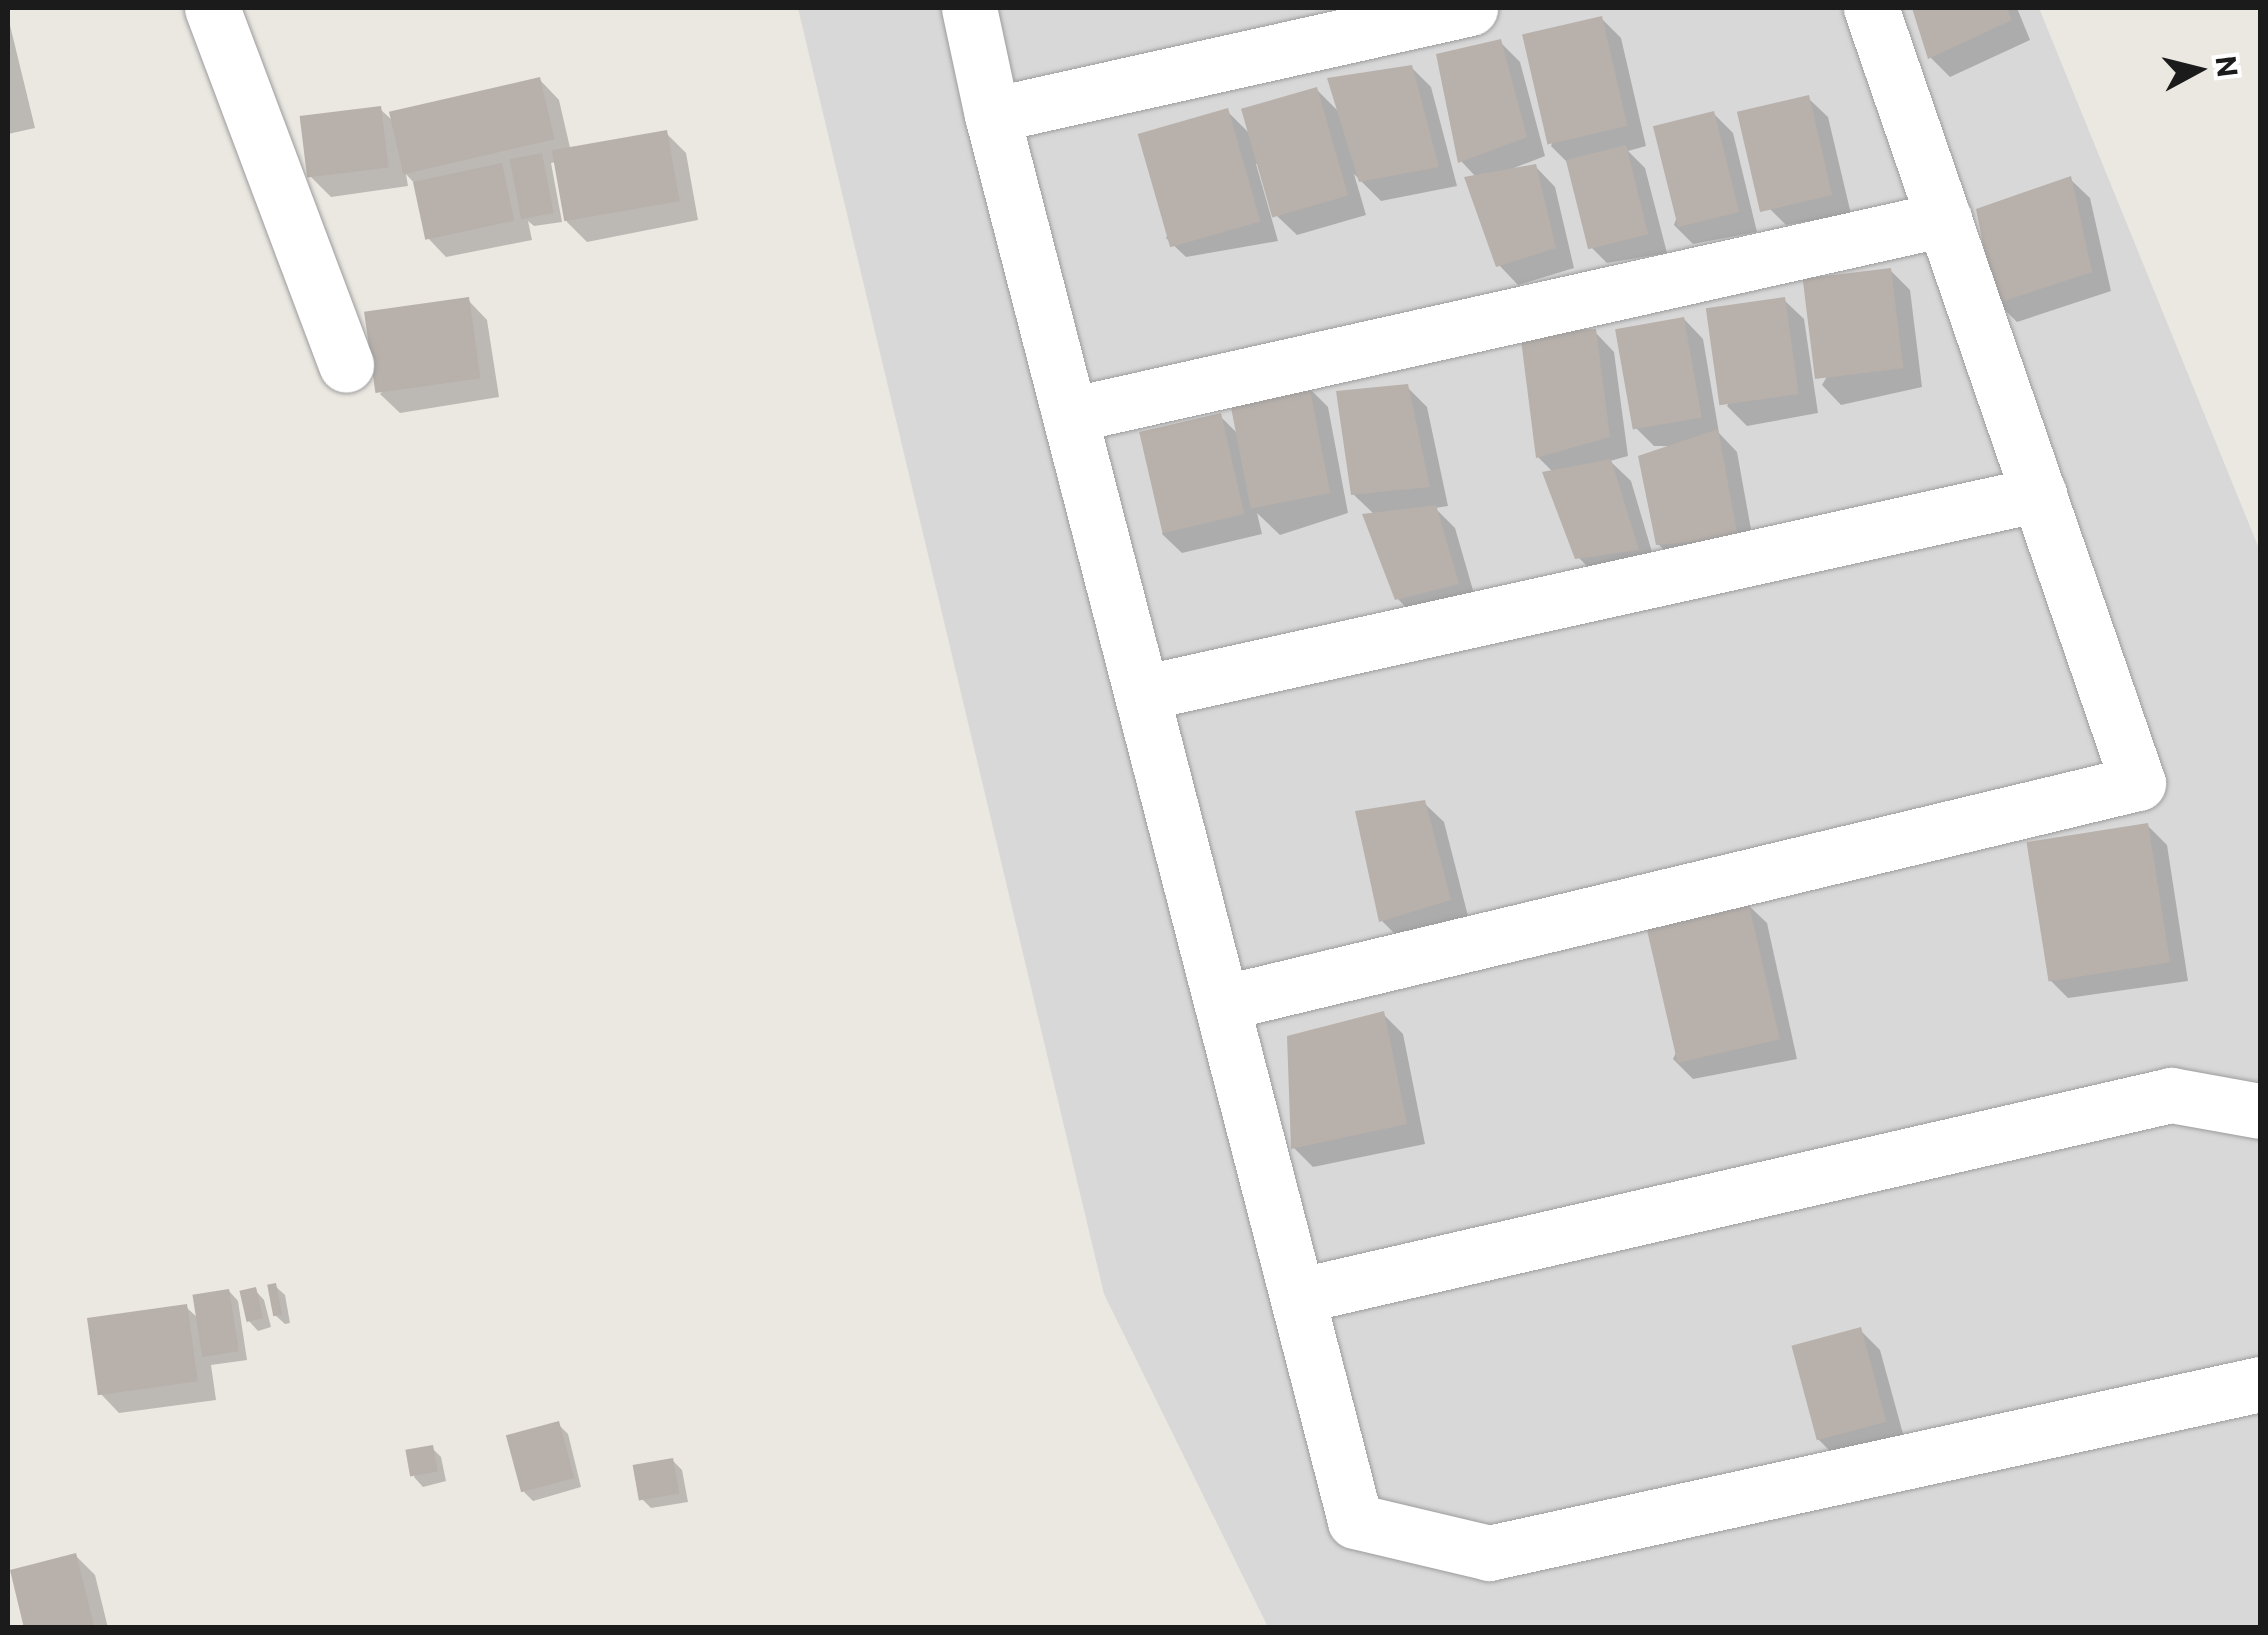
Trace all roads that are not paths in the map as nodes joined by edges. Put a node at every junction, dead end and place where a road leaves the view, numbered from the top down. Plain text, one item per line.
1 (212, 8) edge
2 (969, 8) edge
3 (1470, 8) edge
4 (1871, 8) edge
5 (992, 115) junction
6 (1944, 219) junction
7 (346, 365) dead end
8 (1070, 414) junction
9 (2038, 494) junction
10 (1142, 693) junction
11 (1222, 1004) junction
12 (2260, 1111) edge
13 (1297, 1296) junction
14 (2260, 1384) edge

1 - 7 street
2 - 5 street
3 - 5 street
4 - 6 street
5 - 8 street
6 - 8 street
6 - 9 street
8 - 10 street
9 - 10 street
9 - 11 street
10 - 11 street
11 - 13 street
12 - 13 street
13 - 14 street

